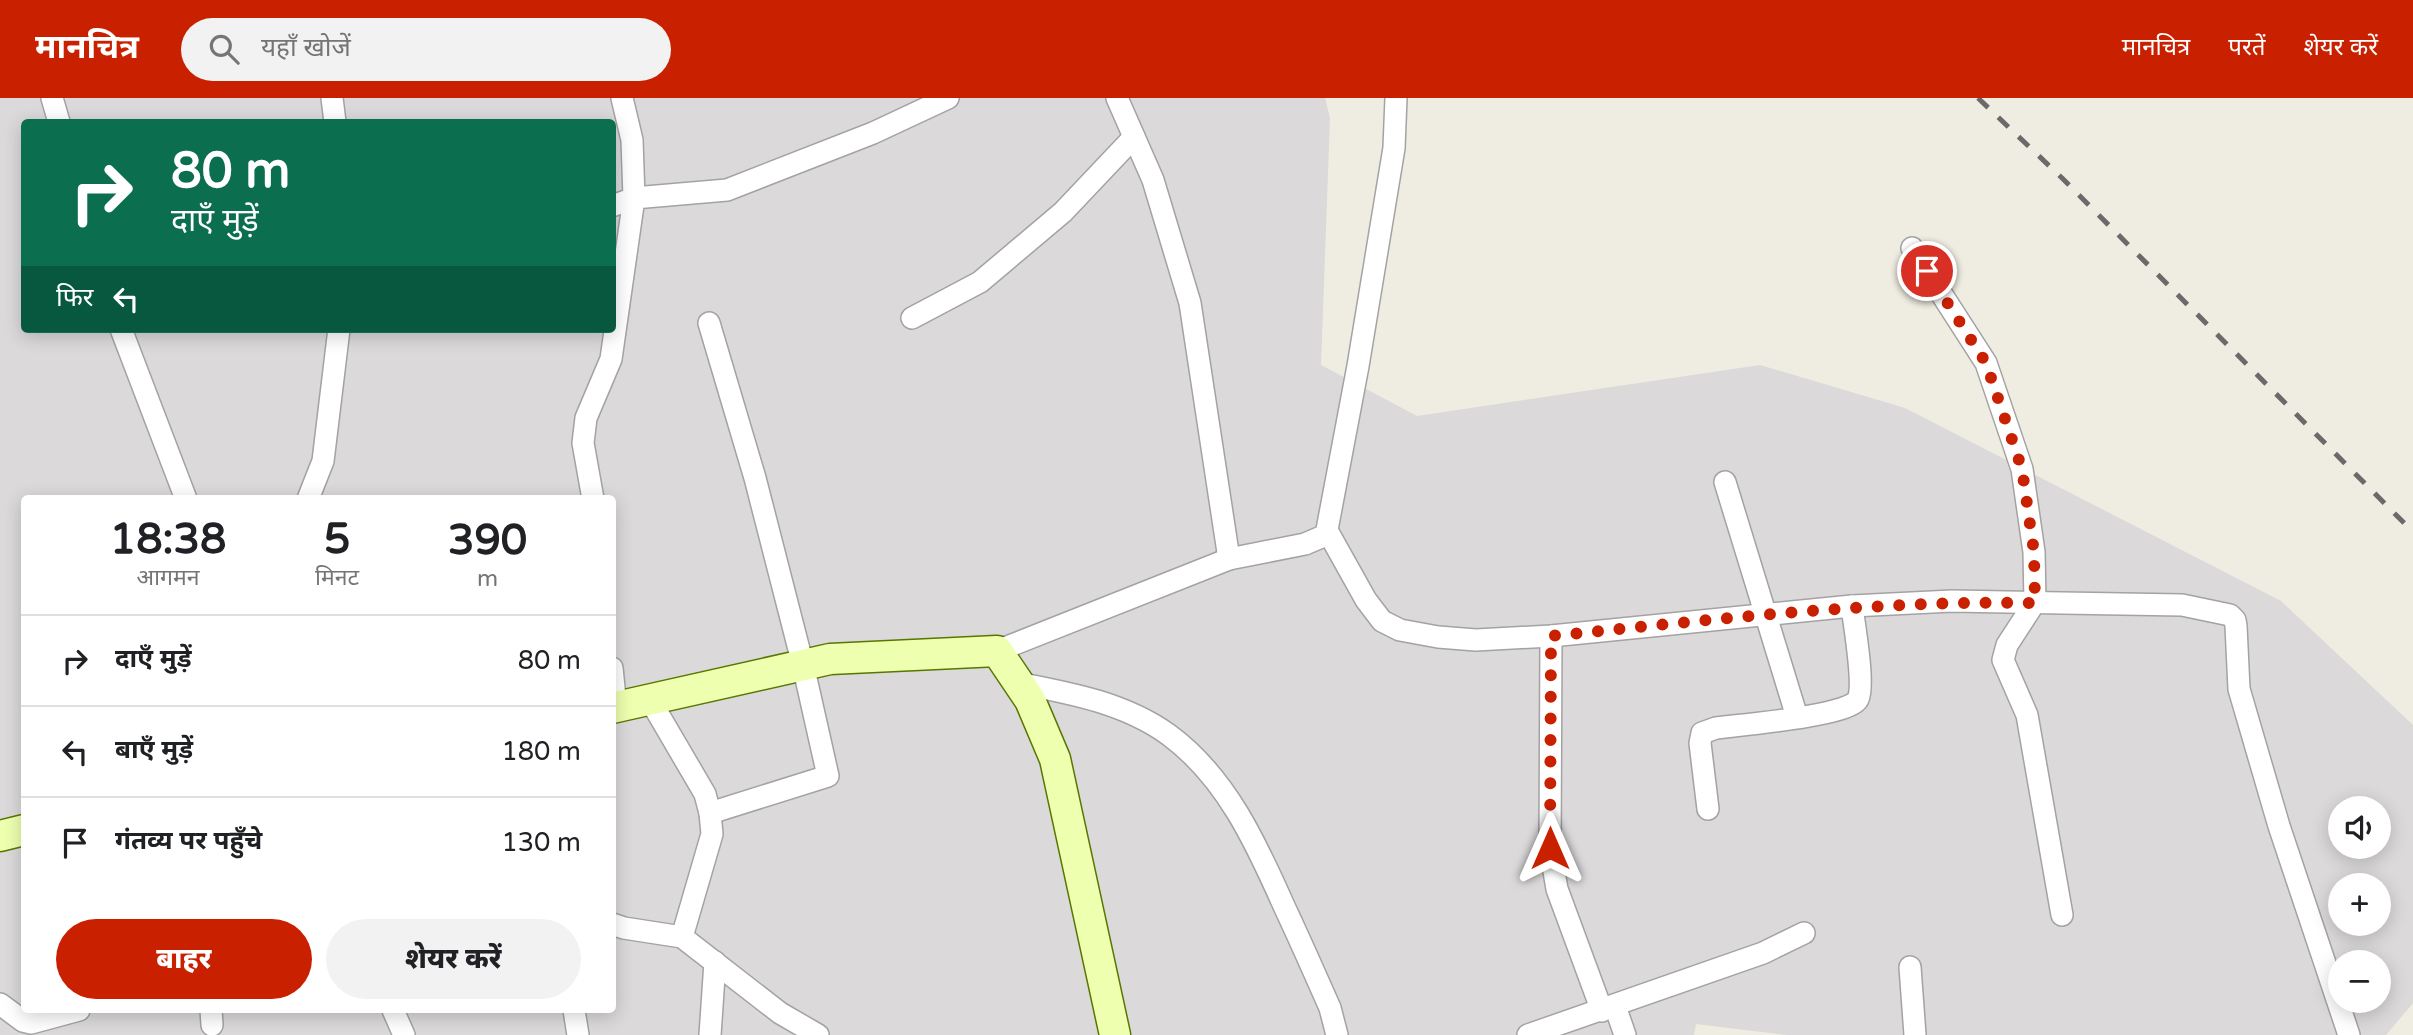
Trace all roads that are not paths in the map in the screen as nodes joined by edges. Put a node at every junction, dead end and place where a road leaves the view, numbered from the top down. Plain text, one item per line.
1 (52, 98) edge
2 (331, 98) edge
3 (622, 98) edge
4 (948, 98) edge
5 (1117, 98) edge
6 (1396, 98) edge
7 (58, 119) edge
8 (334, 119) edge
9 (1134, 137) junction
10 (634, 198) junction
11 (616, 205) edge
12 (1912, 248) dead end
13 (912, 318) dead end
14 (709, 323) dead end
15 (616, 324) edge
16 (123, 333) edge
17 (339, 333) edge
18 (615, 333) edge
19 (1725, 482) dead end
20 (184, 495) edge
21 (310, 495) edge
22 (592, 495) edge
23 (1328, 532) junction
24 (1229, 559) junction
25 (2035, 603) junction
26 (1852, 606) junction
27 (1766, 614) junction
28 (1551, 636) junction
29 (997, 652) junction
30 (803, 665) junction
31 (1018, 683) junction
32 (650, 699) junction
33 (616, 708) edge
34 (1797, 717) junction
35 (1708, 809) dead end
36 (710, 813) junction
37 (21, 831) edge
38 (0, 836) edge
39 (2062, 915) dead end
40 (616, 926) edge
41 (1804, 933) dead end
42 (682, 937) junction
43 (715, 962) junction
44 (1909, 967) dead end
45 (0, 1004) edge
46 (1608, 1008) junction
47 (69, 1013) edge
48 (394, 1013) edge
49 (574, 1013) edge
50 (810, 1032) edge
51 (404, 1035) edge
52 (578, 1035) edge
53 (710, 1035) edge
54 (1115, 1035) edge
55 (1337, 1035) edge
56 (1528, 1035) edge
57 (1625, 1035) edge
58 (1915, 1035) edge
59 (2349, 1035) edge

1 - 7 street
2 - 8 street
3 - 10 street
4 - 10 street
5 - 9 street
6 - 23 street
9 - 13 street
9 - 24 street
10 - 11 street
10 - 15 street
12 - 25 street
14 - 30 street
16 - 20 street
17 - 21 street
18 - 22 street
19 - 27 street
23 - 24 street
23 - 28 street
24 - 29 street
25 - 26 street
25 - 39 street
25 - 59 street
26 - 27 street
26 - 34 street
27 - 28 street
27 - 34 street
28 - 46 street
29 - 30 street
29 - 31 street
30 - 32 street
30 - 36 street
31 - 54 street
31 - 55 street
32 - 33 street
32 - 36 street
34 - 35 street
36 - 42 street
37 - 38 street
40 - 42 street
41 - 46 street
42 - 43 street
43 - 50 street
43 - 53 street
44 - 58 street
45 - 47 street
46 - 56 street
46 - 57 street
48 - 51 street
49 - 52 street

